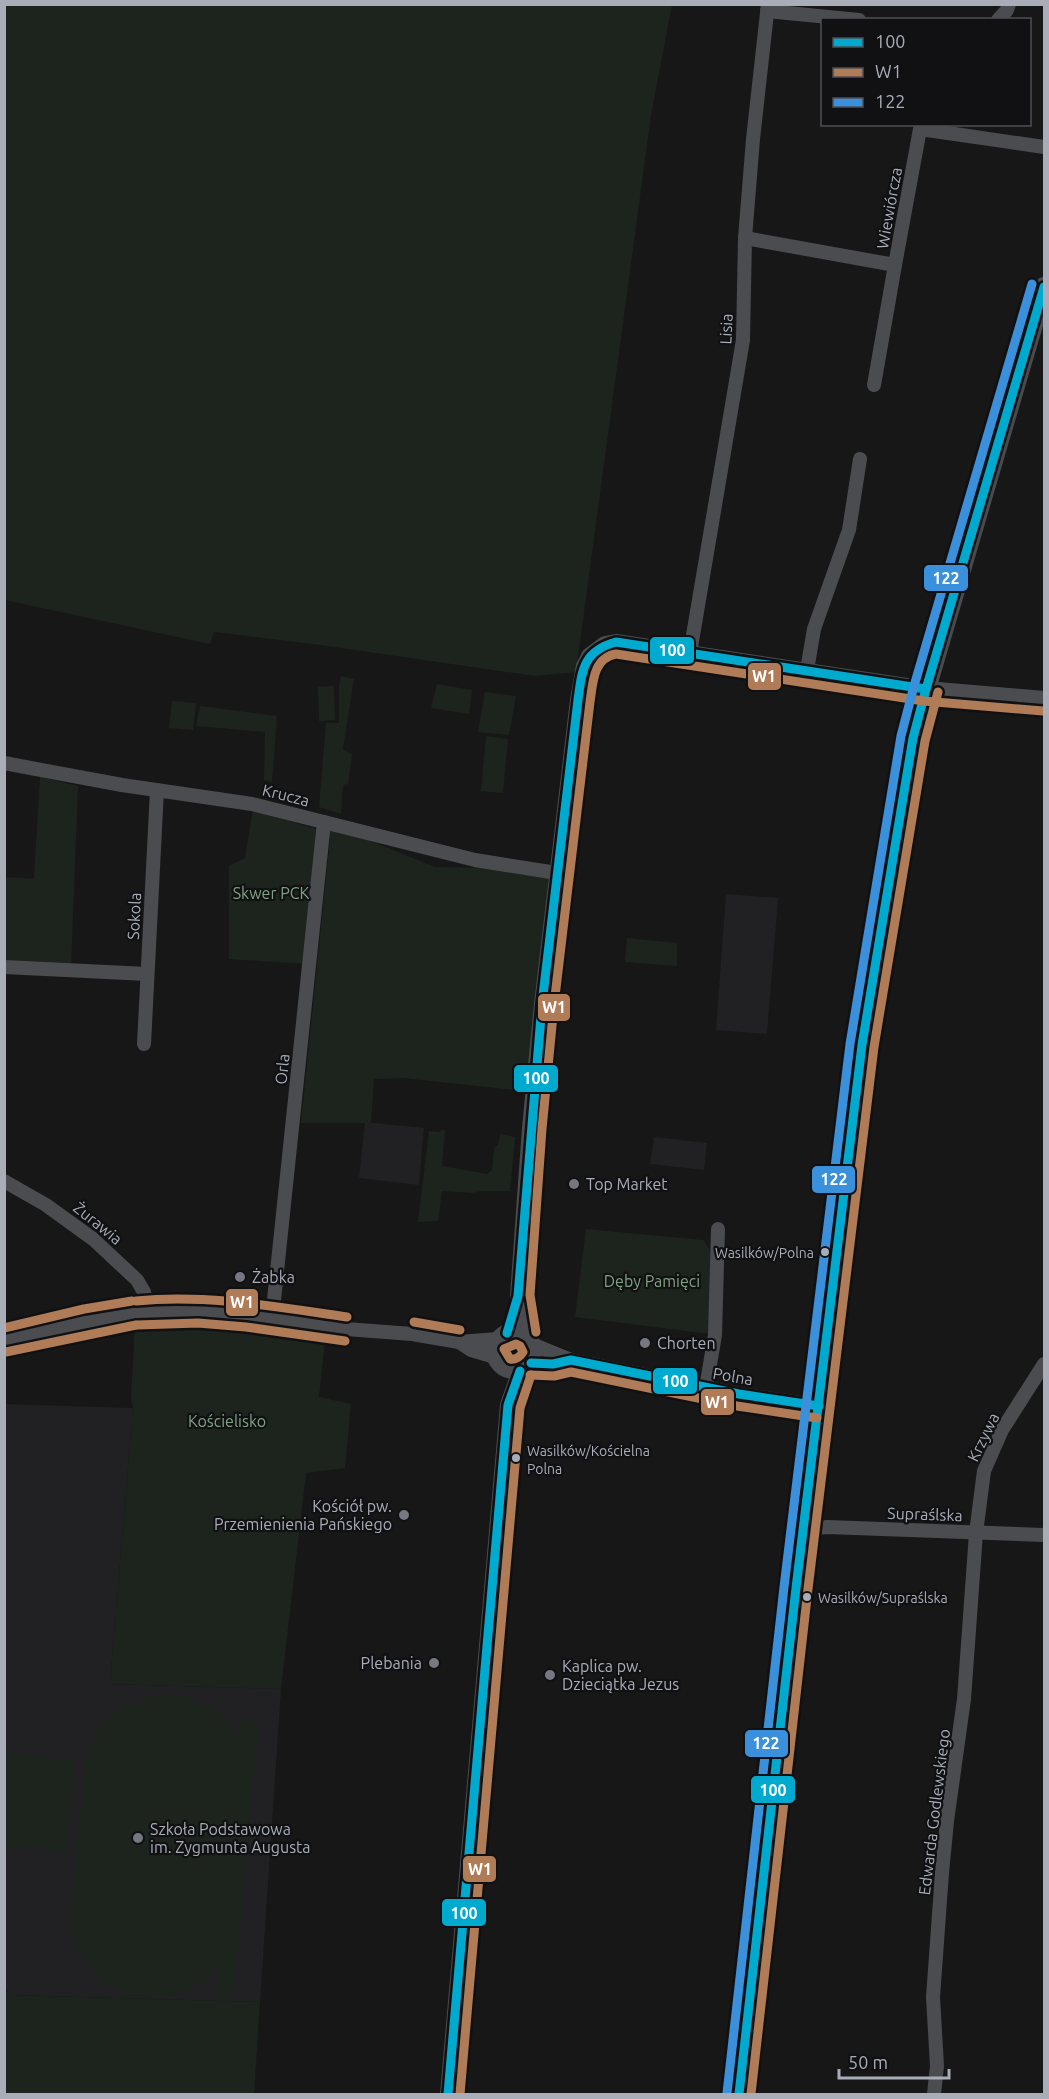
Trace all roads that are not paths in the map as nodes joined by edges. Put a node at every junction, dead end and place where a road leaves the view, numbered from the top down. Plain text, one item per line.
1 (1009, 4) edge
2 (768, 8) edge
3 (844, 18) edge
4 (1000, 18) edge
5 (1044, 147) edge
6 (744, 238) junction
7 (895, 265) junction
8 (1044, 287) edge
9 (874, 385) dead end
10 (860, 459) dead end
11 (690, 653) junction
12 (807, 670) junction
13 (926, 689) junction
14 (1044, 699) edge
15 (4, 762) edge
16 (157, 790) junction
17 (324, 822) junction
18 (557, 873) junction
19 (4, 967) edge
20 (147, 974) junction
21 (144, 1044) dead end
22 (4, 1181) edge
23 (718, 1229) dead end
24 (518, 1296) junction
25 (149, 1312) junction
26 (272, 1318) junction
27 (503, 1336) junction
28 (529, 1339) junction
29 (4, 1340) edge
30 (459, 1342) junction
31 (571, 1360) junction
32 (1044, 1364) edge
33 (512, 1365) junction
34 (706, 1388) junction
35 (819, 1406) junction
36 (804, 1529) junction
37 (976, 1533) junction
38 (1044, 1535) edge
39 (448, 2094) edge
40 (739, 2094) edge
41 (934, 2094) edge

1 - 4 street
2 - 3 street
2 - 6 street, Lisia
5 - 7 street, Wiewiórcza
6 - 7 street, Wiewiórcza
6 - 11 street, Lisia
7 - 9 street
8 - 13 main road
10 - 12 street
11 - 12 street
11 - 18 street
12 - 13 street
13 - 14 street
13 - 35 main road
15 - 16 street, Krucza
16 - 17 street, Krucza
16 - 20 street, Sokola
17 - 18 street, Krucza
17 - 26 street, Orla
18 - 24 street
19 - 20 street
20 - 21 street, Sokola
22 - 25 street, Żurawia
23 - 34 street
24 - 27 street
24 - 28 street
25 - 26 street, Polna
25 - 29 street, Polna
26 - 30 street, Polna
27 - 28 street
27 - 30 street, Polna
27 - 33 street
28 - 31 street, Polna
28 - 33 street
30 - 33 street, Polna
31 - 33 street, Polna
31 - 34 street, Polna
32 - 37 street, Krzywa
33 - 39 street
34 - 35 street, Polna
35 - 36 main road
36 - 37 street, Supraślska
36 - 40 main road
37 - 38 street, Supraślska
37 - 41 street, Edwarda Godlewskiego

